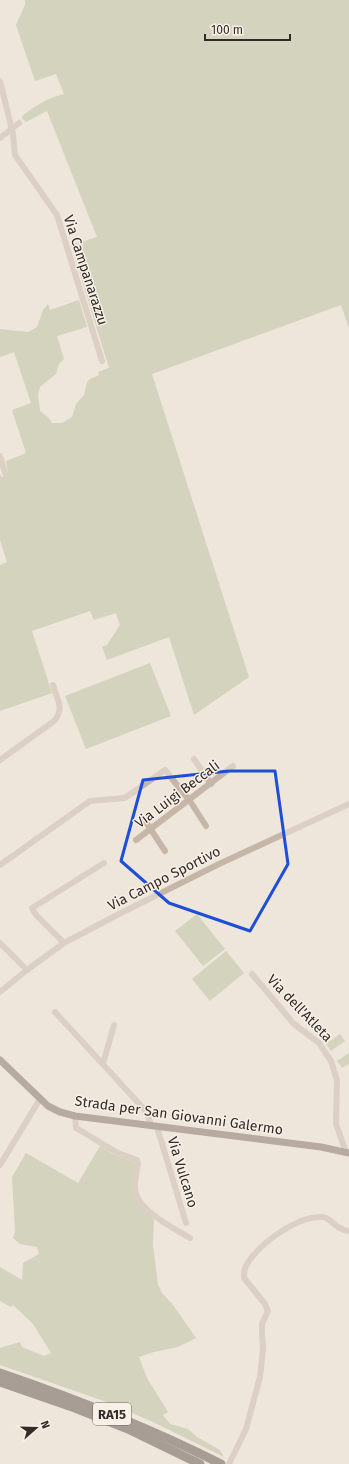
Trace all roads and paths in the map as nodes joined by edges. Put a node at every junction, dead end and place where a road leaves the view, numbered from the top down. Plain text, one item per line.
1 (0, 81) edge
2 (20, 123) dead end
3 (11, 130) junction
4 (0, 138) edge
5 (102, 361) dead end
6 (0, 456) edge
7 (5, 472) dead end
8 (53, 685) dead end
9 (194, 759) dead end
10 (0, 760) edge
11 (233, 766) dead end
12 (211, 784) junction
13 (190, 801) junction
14 (349, 804) edge
15 (144, 819) dead end
16 (206, 826) dead end
17 (151, 830) junction
18 (136, 840) dead end
19 (165, 851) dead end
20 (104, 863) dead end
21 (0, 864) edge
22 (0, 943) edge
23 (64, 943) junction
24 (27, 970) junction
25 (252, 974) dead end
26 (0, 992) edge
27 (55, 1012) dead end
28 (114, 1025) dead end
29 (0, 1060) edge
30 (103, 1064) junction
31 (40, 1099) junction
32 (75, 1116) junction
33 (154, 1126) junction
34 (347, 1153) edge
35 (0, 1165) edge
36 (186, 1223) dead end
37 (349, 1231) edge
38 (190, 1238) dead end
39 (0, 1373) edge
40 (0, 1382) edge
41 (200, 1464) edge
42 (221, 1464) edge
43 (229, 1464) edge

1 - 3 street, Via Campanarazzu
2 - 3 street
3 - 4 street
3 - 5 street, Via Campanarazzu
6 - 7 street
8 - 10 street
9 - 12 street
11 - 12 street, Via Luigi Beccali
12 - 13 street, Via Luigi Beccali
13 - 16 street
13 - 17 street, Via Luigi Beccali
13 - 21 street
14 - 23 street, Via Campo Sportivo
15 - 17 street
17 - 18 street, Via Luigi Beccali
17 - 19 street
20 - 23 street
22 - 24 street
23 - 24 street, Via Campo Sportivo
24 - 26 street, Via Campo Sportivo
25 - 34 street, Via dell'Atleta
27 - 30 street, Via Vulcano
28 - 30 street
29 - 31 main road, Strada per San Giovanni Galermo
30 - 33 street, Via Vulcano
31 - 32 main road, Strada per San Giovanni Galermo
31 - 35 street
32 - 33 main road, Strada per San Giovanni Galermo
32 - 38 street
33 - 34 main road, Strada per San Giovanni Galermo
33 - 36 street, Via Vulcano
37 - 43 street
39 - 42 highway, RA15
40 - 41 highway, RA15

